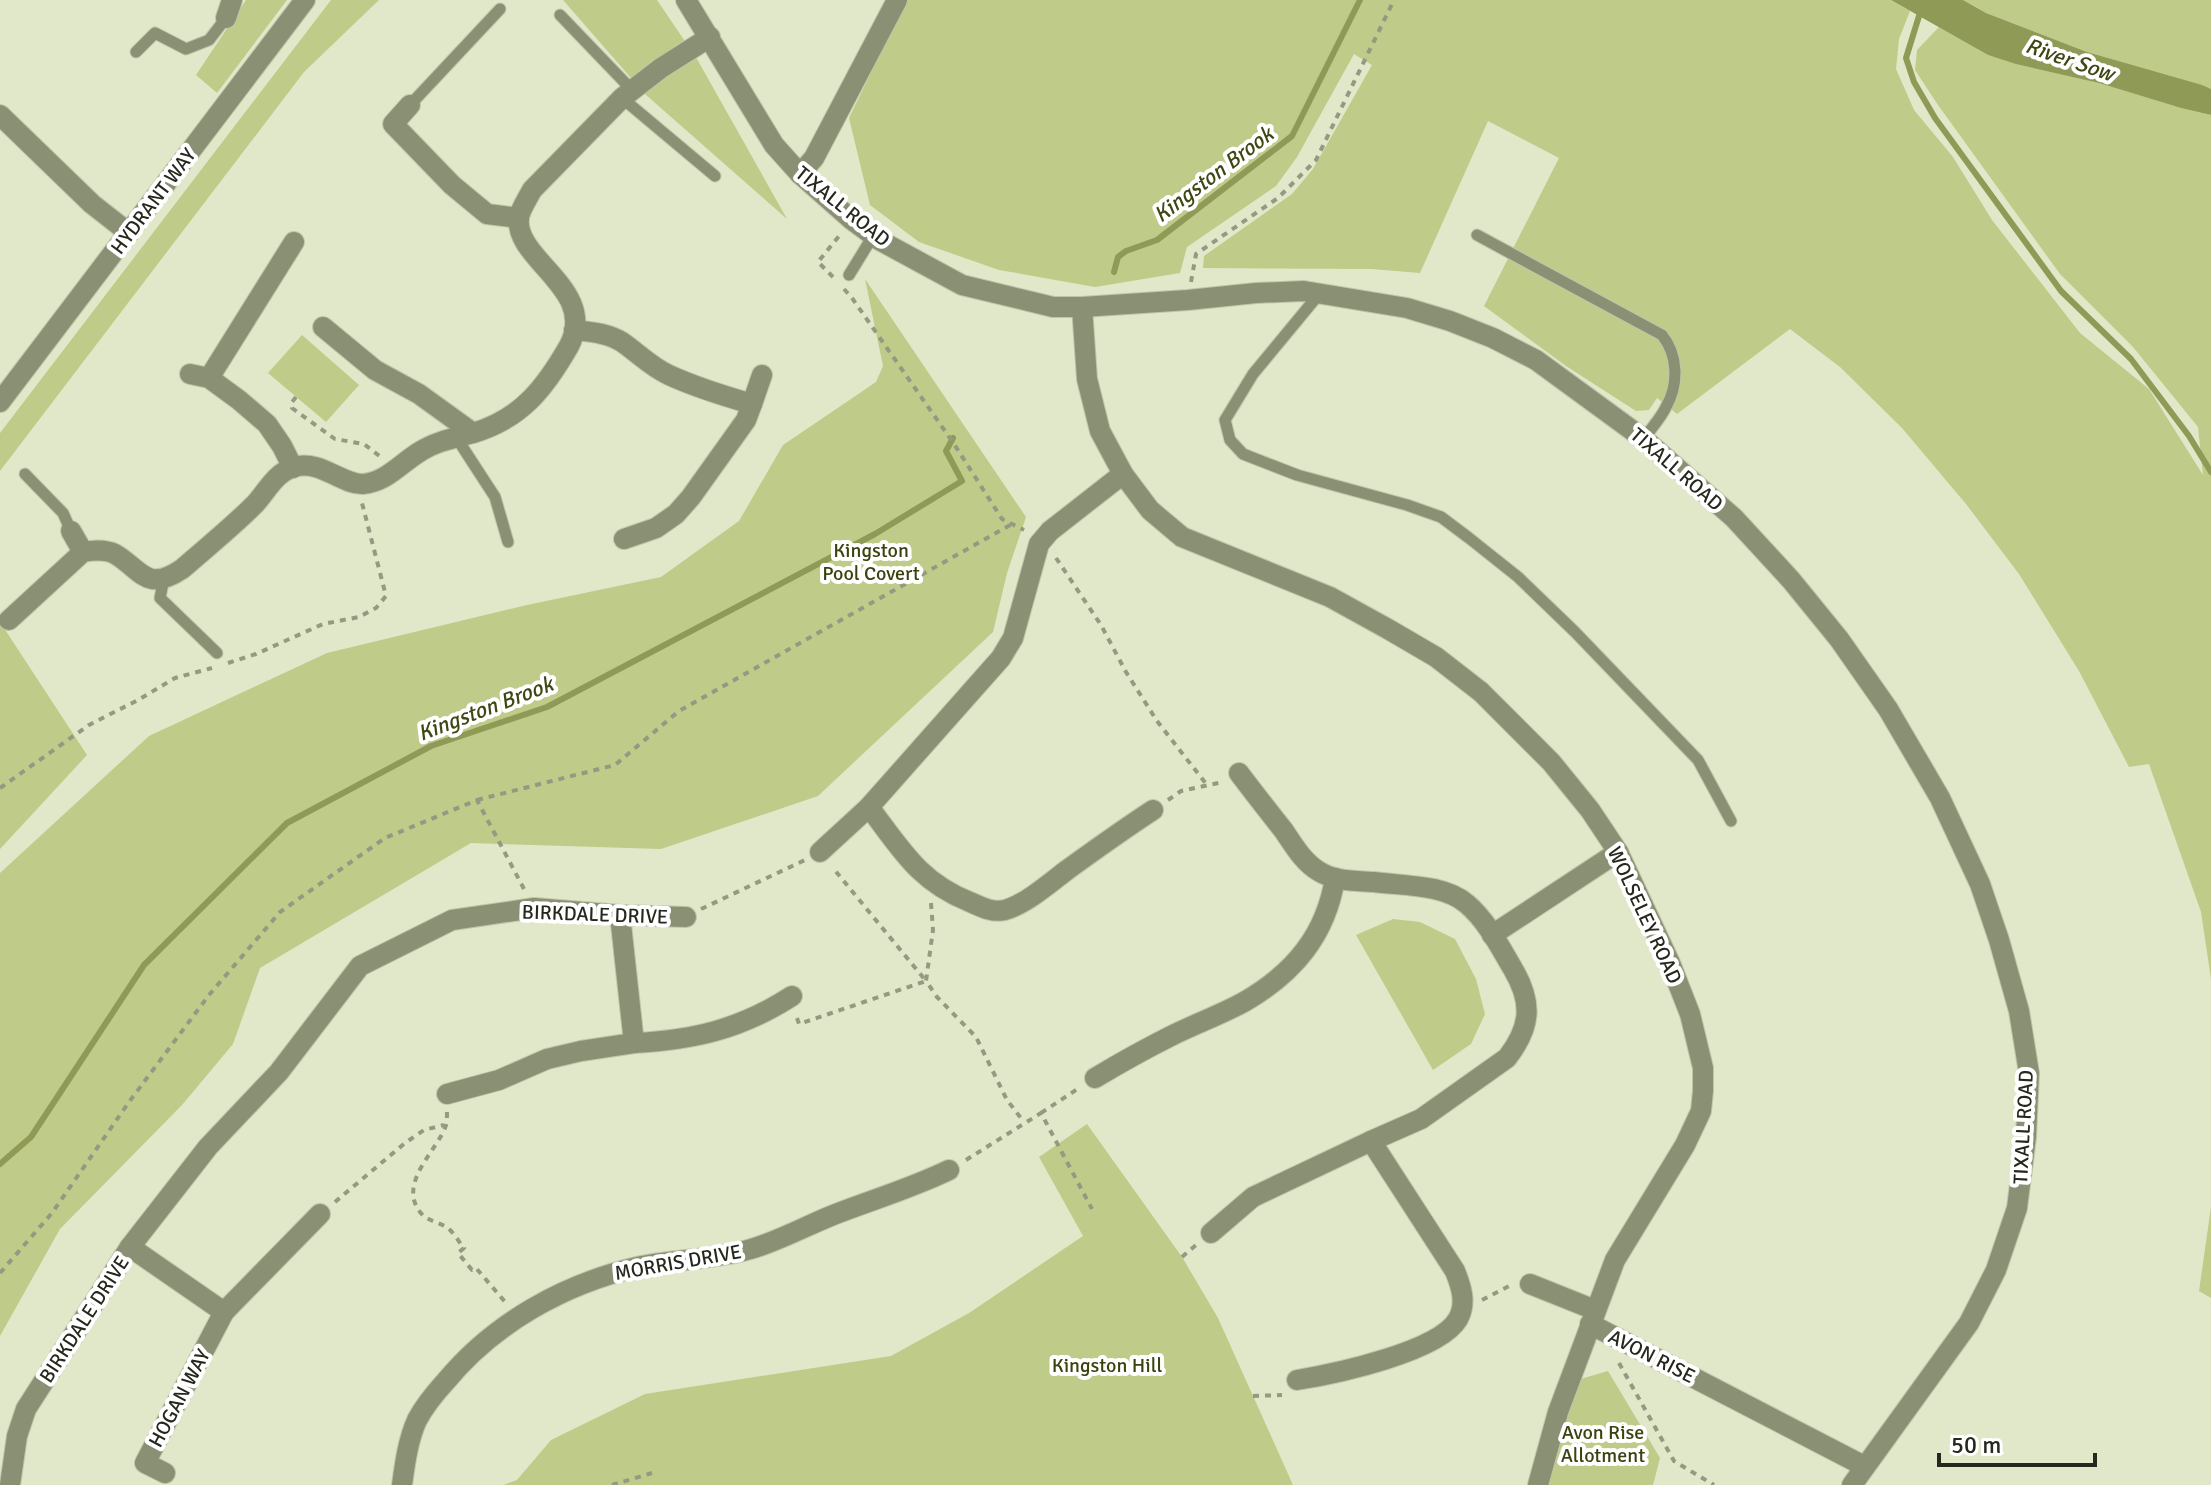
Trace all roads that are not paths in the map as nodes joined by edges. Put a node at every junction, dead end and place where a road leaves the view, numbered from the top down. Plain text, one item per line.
1 (305, 0) edge
2 (686, 0) edge
3 (897, 0) edge
4 (229, 9) edge
5 (500, 9) dead end
6 (560, 15) dead end
7 (710, 37) junction
8 (136, 52) dead end
9 (627, 94) junction
10 (410, 105) joint
11 (0, 115) edge
12 (800, 174) junction
13 (715, 176) dead end
14 (519, 218) junction
15 (129, 233) junction
16 (1477, 235) dead end
17 (873, 236) junction
18 (294, 242) dead end
19 (849, 275) dead end
20 (1320, 293) junction
21 (1082, 307) junction
22 (323, 327) dead end
23 (574, 330) junction
24 (762, 375) dead end
25 (0, 402) edge
26 (752, 404) junction
27 (464, 435) junction
28 (1644, 439) junction
29 (293, 468) junction
30 (25, 474) dead end
31 (1123, 474) junction
32 (71, 531) joint
33 (624, 539) dead end
34 (508, 542) dead end
35 (83, 552) junction
36 (164, 578) junction
37 (9, 620) dead end
38 (217, 653) dead end
39 (1239, 773) road end
40 (869, 807) junction
41 (1153, 810) road end
42 (1731, 821) dead end
43 (820, 852) road end
44 (1618, 852) junction
45 (1335, 878) junction
46 (620, 915) junction
47 (686, 917) road end
48 (1492, 935) junction
49 (794, 1002) road end
50 (634, 1043) junction
51 (1095, 1078) road end
52 (447, 1094) road end
53 (1371, 1141) junction
54 (949, 1170) road end
55 (320, 1214) road end
56 (1211, 1233) dead end
57 (130, 1247) junction
58 (1530, 1284) road end
59 (224, 1312) junction
60 (1593, 1317) junction
61 (1297, 1380) dead end
62 (1864, 1466) junction
63 (165, 1473) dead end
64 (10, 1485) edge
65 (402, 1485) edge
66 (1538, 1485) edge
67 (1852, 1485) edge

1 - 15 street, HYDRANT WAY
2 - 7 street, TIXALL ROAD
3 - 12 street
4 - 8 lane
5 - 10 lane
6 - 9 lane
7 - 9 street
7 - 12 street, TIXALL ROAD
9 - 13 lane
9 - 14 street
10 - 14 street
11 - 15 street
12 - 17 street, TIXALL ROAD
14 - 23 street
15 - 25 street, HYDRANT WAY
16 - 28 lane
17 - 19 lane
17 - 21 street, TIXALL ROAD
18 - 29 street
20 - 21 street, TIXALL ROAD
20 - 28 street, TIXALL ROAD
20 - 42 lane
21 - 31 street, WOLSELEY ROAD
22 - 27 street
23 - 26 street
23 - 27 street
24 - 26 street
26 - 33 street
27 - 29 street
27 - 34 lane
28 - 62 street, TIXALL ROAD
29 - 36 street
30 - 32 lane
31 - 40 street
31 - 44 street, WOLSELEY ROAD
32 - 35 street
35 - 36 street
35 - 37 street
36 - 38 lane
39 - 45 street
40 - 41 street
40 - 43 street
44 - 48 street
44 - 60 street, WOLSELEY ROAD
45 - 48 street
45 - 51 street
46 - 47 street, BIRKDALE DRIVE
46 - 50 street
46 - 57 street, BIRKDALE DRIVE
48 - 53 street
49 - 50 street
50 - 52 street
53 - 56 street
53 - 61 street
54 - 65 street, MORRIS DRIVE
55 - 59 street, HOGAN WAY
57 - 59 street
57 - 64 street, BIRKDALE DRIVE
58 - 60 street
59 - 63 street, HOGAN WAY
60 - 62 street, AVON RISE
60 - 66 street, AVON RISE
62 - 67 street, TIXALL ROAD

